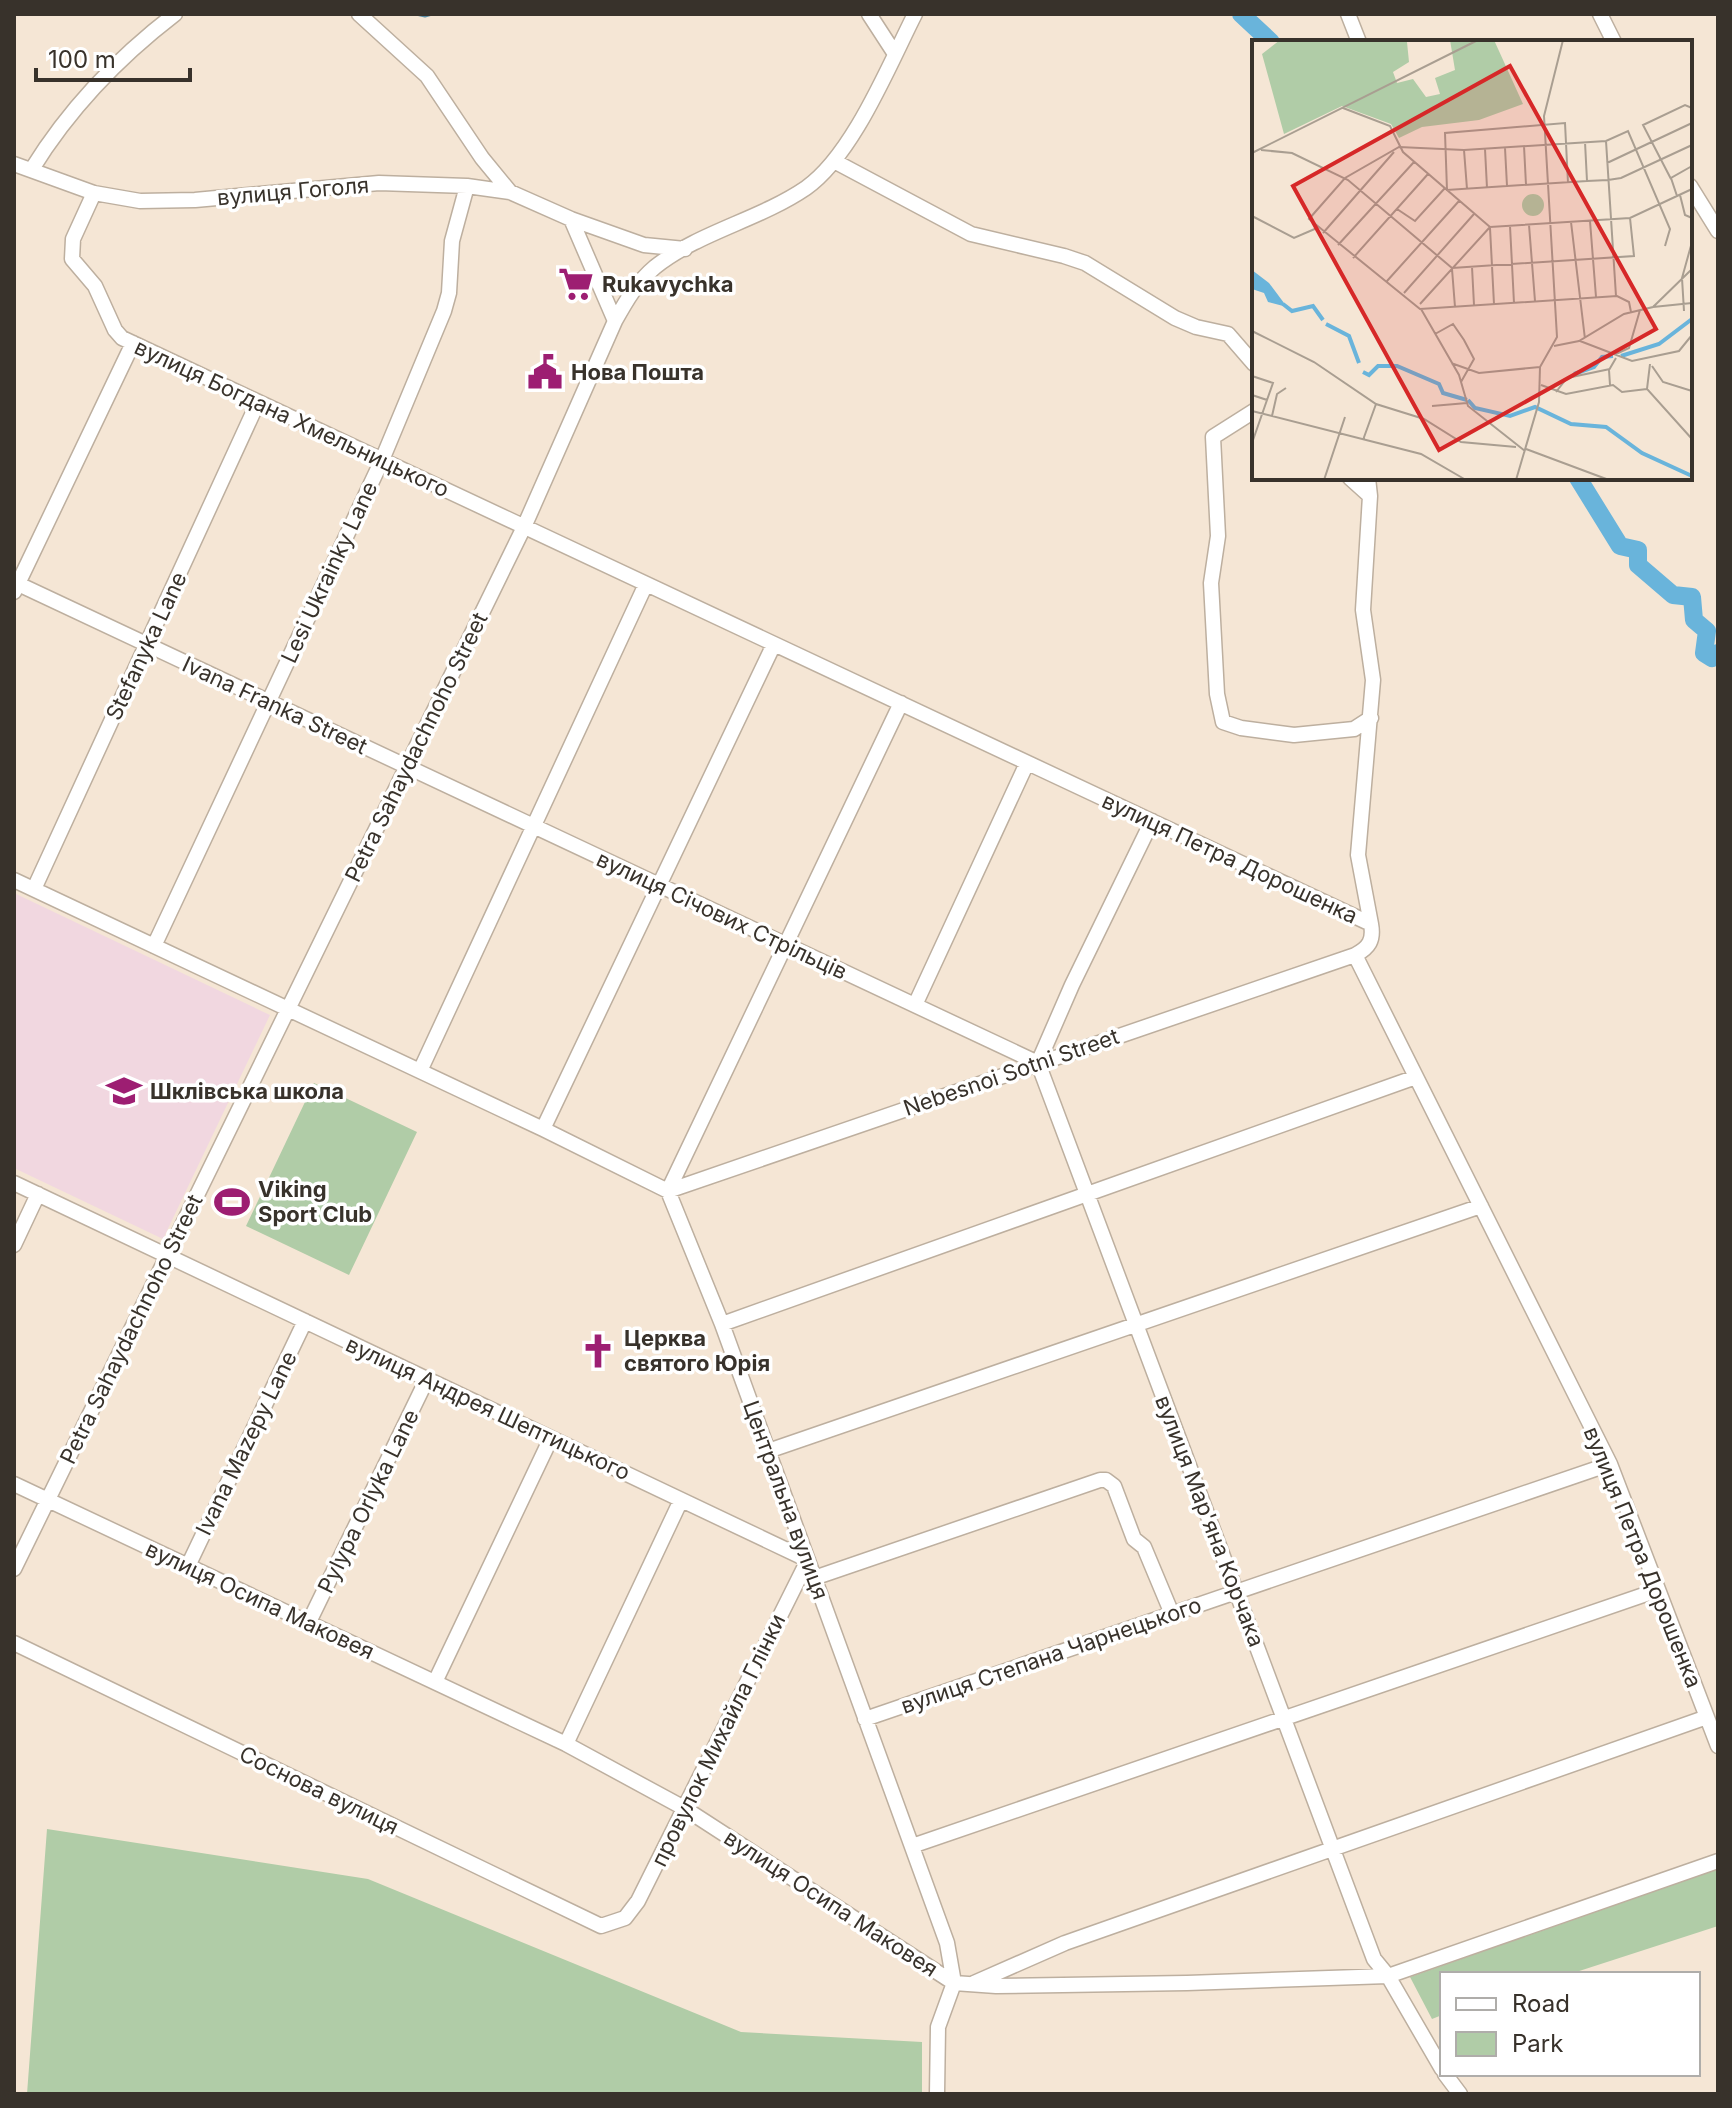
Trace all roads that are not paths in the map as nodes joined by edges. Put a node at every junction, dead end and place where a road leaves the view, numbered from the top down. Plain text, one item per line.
1 (175, 14) edge
2 (359, 14) edge
3 (869, 14) edge
4 (915, 14) edge
5 (1348, 14) edge
6 (1600, 14) edge
7 (1358, 40) edge
8 (1613, 40) edge
9 (895, 54) junction
10 (834, 161) junction
11 (14, 164) edge
12 (32, 169) junction
13 (467, 186) junction
14 (1692, 189) edge
15 (510, 192) junction
16 (94, 193) junction
17 (571, 219) junction
18 (1718, 231) edge
19 (685, 249) junction
20 (615, 321) junction
21 (133, 343) junction
22 (1252, 362) edge
23 (258, 402) junction
24 (1252, 412) edge
25 (382, 460) junction
26 (1352, 480) edge
27 (1368, 480) edge
28 (1370, 496) junction
29 (524, 527) junction
30 (646, 584) junction
31 (15, 586) edge
32 (146, 644) junction
33 (774, 644) junction
34 (268, 701) junction
35 (901, 703) junction
36 (1371, 718) junction
37 (1027, 763) junction
38 (407, 766) junction
39 (1152, 821) junction
40 (534, 826) junction
41 (14, 880) edge
42 (659, 885) junction
43 (34, 889) junction
44 (1371, 924) junction
45 (787, 945) junction
46 (154, 946) junction
47 (1355, 955) junction
48 (915, 1005) junction
49 (288, 1008) junction
50 (1038, 1063) junction
51 (420, 1071) junction
52 (1416, 1077) junction
53 (543, 1129) junction
54 (14, 1183) edge
55 (668, 1191) junction
56 (38, 1194) junction
57 (1087, 1194) junction
58 (1481, 1206) junction
59 (14, 1245) edge
60 (167, 1255) junction
61 (305, 1321) junction
62 (722, 1324) junction
63 (1136, 1325) junction
64 (427, 1379) junction
65 (551, 1438) junction
66 (768, 1451) junction
67 (1610, 1464) junction
68 (14, 1484) edge
69 (48, 1500) junction
70 (681, 1500) junction
71 (808, 1560) junction
72 (188, 1566) junction
73 (14, 1569) edge
74 (814, 1578) junction
75 (1658, 1590) junction
76 (1237, 1592) junction
77 (1172, 1614) junction
78 (309, 1622) junction
79 (14, 1643) edge
80 (435, 1682) junction
81 (1707, 1717) junction
82 (865, 1719) junction
83 (1284, 1719) junction
84 (566, 1744) junction
85 (1718, 1746) edge
86 (684, 1808) junction
87 (912, 1846) junction
88 (1333, 1849) junction
89 (1718, 1861) edge
90 (625, 1918) joint
91 (1388, 1976) junction
92 (954, 1983) junction
93 (971, 1985) junction
94 (1440, 2067) edge
95 (1446, 2076) edge
96 (937, 2094) edge
97 (1460, 2094) edge

1 - 12 street
2 - 15 street
3 - 9 street
4 - 9 street, Petra Sahaydachnoho Street
5 - 7 street
6 - 8 street
9 - 10 street, Petra Sahaydachnoho Street
10 - 19 street, Petra Sahaydachnoho Street
10 - 22 street
11 - 12 street, вулиця Гоголя
12 - 16 street, вулиця Гоголя
13 - 15 street, вулиця Гоголя
13 - 16 street, вулиця Гоголя
13 - 25 street, Lesi Ukrainky Lane
14 - 18 street
15 - 17 street, вулиця Гоголя
16 - 21 street, вулиця Богдана Хмельницького
17 - 19 street, вулиця Гоголя
17 - 20 street
19 - 20 street, Petra Sahaydachnoho Street
20 - 29 street, Petra Sahaydachnoho Street
21 - 23 street, вулиця Богдана Хмельницького
21 - 31 street
23 - 25 street, вулиця Богдана Хмельницького
23 - 32 street, Stefanyka Lane
24 - 36 street
25 - 29 street, вулиця Богдана Хмельницького
25 - 34 street, Lesi Ukrainky Lane
26 - 28 street
27 - 28 street
28 - 36 street
29 - 30 street, вулиця Петра Дорошенка
29 - 38 street, Petra Sahaydachnoho Street
30 - 33 street, вулиця Петра Дорошенка
30 - 40 street
31 - 32 street, Ivana Franka Street
32 - 34 street, Ivana Franka Street
32 - 43 street, Stefanyka Lane
33 - 35 street, вулиця Петра Дорошенка
33 - 42 street
34 - 38 street, Ivana Franka Street
34 - 46 street, Lesi Ukrainky Lane
35 - 37 street, вулиця Петра Дорошенка
35 - 45 street
36 - 44 street
37 - 39 street, вулиця Петра Дорошенка
37 - 48 street
38 - 40 street, вулиця Січових Стрільців
38 - 49 street, Petra Sahaydachnoho Street
39 - 44 street, вулиця Петра Дорошенка
39 - 50 street
40 - 42 street, вулиця Січових Стрільців
40 - 51 street
41 - 43 street
42 - 45 street, вулиця Січових Стрільців
42 - 53 street
43 - 46 street
44 - 47 street, вулиця Петра Дорошенка
45 - 48 street, вулиця Січових Стрільців
45 - 55 street
46 - 49 street
47 - 50 street, Nebesnoi Sotni Street
47 - 52 street, вулиця Петра Дорошенка
48 - 50 street, вулиця Січових Стрільців
49 - 51 street
49 - 60 street, Petra Sahaydachnoho Street
50 - 55 street, Nebesnoi Sotni Street
50 - 57 street, вулиця Мар'яна Корчака
51 - 53 street
52 - 57 street
52 - 58 street, вулиця Петра Дорошенка
53 - 55 street
54 - 56 street, вулиця Андрея Шептицького
55 - 62 street, Центральна вулиця
56 - 59 street
56 - 60 street, вулиця Андрея Шептицького
57 - 62 street
57 - 63 street, вулиця Мар'яна Корчака
58 - 63 street
58 - 67 street, вулиця Петра Дорошенка
60 - 61 street, вулиця Андрея Шептицького
60 - 69 street, Petra Sahaydachnoho Street
61 - 64 street, вулиця Андрея Шептицького
61 - 72 street, Ivana Mazepy Lane
62 - 66 street, Центральна вулиця
63 - 66 street
63 - 76 street, вулиця Мар'яна Корчака
64 - 65 street, вулиця Андрея Шептицького
64 - 78 street, Pylypa Orlyka Lane
65 - 70 street, вулиця Андрея Шептицького
65 - 80 street
66 - 71 street, Центральна вулиця
67 - 75 street, вулиця Петра Дорошенка
67 - 76 street, вулиця Степана Чарнецького
68 - 69 street, вулиця Осипа Маковея
69 - 72 street, вулиця Осипа Маковея
69 - 73 street, Petra Sahaydachnoho Street
70 - 71 street, вулиця Андрея Шептицького
70 - 84 street
71 - 74 street, Центральна вулиця
71 - 86 street, провулок Михайла Глінки
72 - 78 street, вулиця Осипа Маковея
74 - 77 street
74 - 82 street, Центральна вулиця
75 - 81 street, вулиця Петра Дорошенка
75 - 83 street
76 - 77 street, вулиця Степана Чарнецького
76 - 83 street, вулиця Мар'яна Корчака
77 - 82 street, вулиця Степана Чарнецького
78 - 80 street, вулиця Осипа Маковея
79 - 90 street, Соснова вулиця
80 - 84 street, вулиця Осипа Маковея
81 - 85 street, вулиця Петра Дорошенка
81 - 88 street
82 - 87 street, Центральна вулиця
83 - 87 street
83 - 88 street, вулиця Мар'яна Корчака
84 - 86 street, вулиця Осипа Маковея
86 - 90 street, провулок Михайла Глінки
86 - 92 street, вулиця Осипа Маковея
87 - 92 street, Центральна вулиця
88 - 91 street, вулиця Мар'яна Корчака
88 - 93 street
89 - 91 street, вулиця Осипа Маковея
91 - 93 street, вулиця Осипа Маковея
91 - 94 street, вулиця Мар'яна Корчака
92 - 93 street, вулиця Осипа Маковея
92 - 96 street
95 - 97 street, вулиця Мар'яна Корчака

